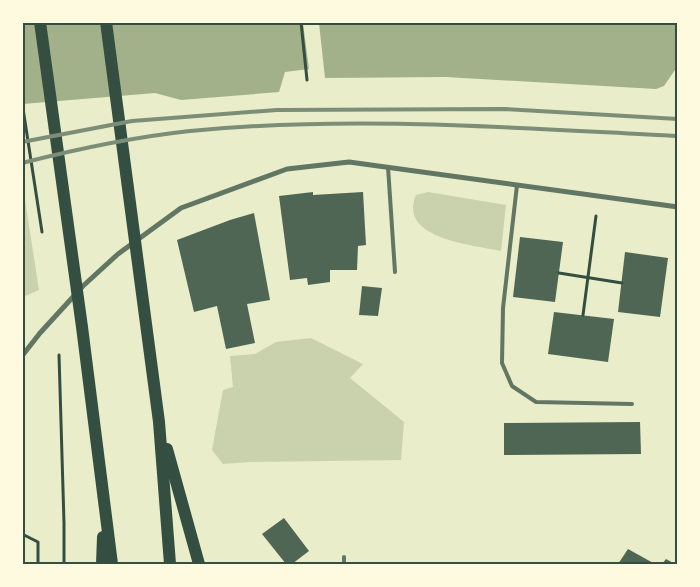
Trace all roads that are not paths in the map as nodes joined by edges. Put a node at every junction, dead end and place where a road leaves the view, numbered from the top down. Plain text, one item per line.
1 (40, 22) edge
2 (106, 22) edge
3 (388, 167) junction
4 (517, 184) junction
5 (678, 207) edge
6 (395, 272) dead end
7 (22, 356) edge
8 (632, 404) dead end
9 (159, 422) junction
10 (104, 495) junction
11 (344, 557) dead end
12 (102, 564) edge
13 (112, 564) edge
14 (170, 564) edge
15 (199, 564) edge
16 (344, 564) edge

1 - 10 main road
2 - 9 main road
3 - 4 street
3 - 6 lane
3 - 7 street
4 - 5 street
4 - 8 lane
9 - 14 main road
9 - 15 main road
10 - 12 main road
10 - 13 main road
11 - 16 lane

